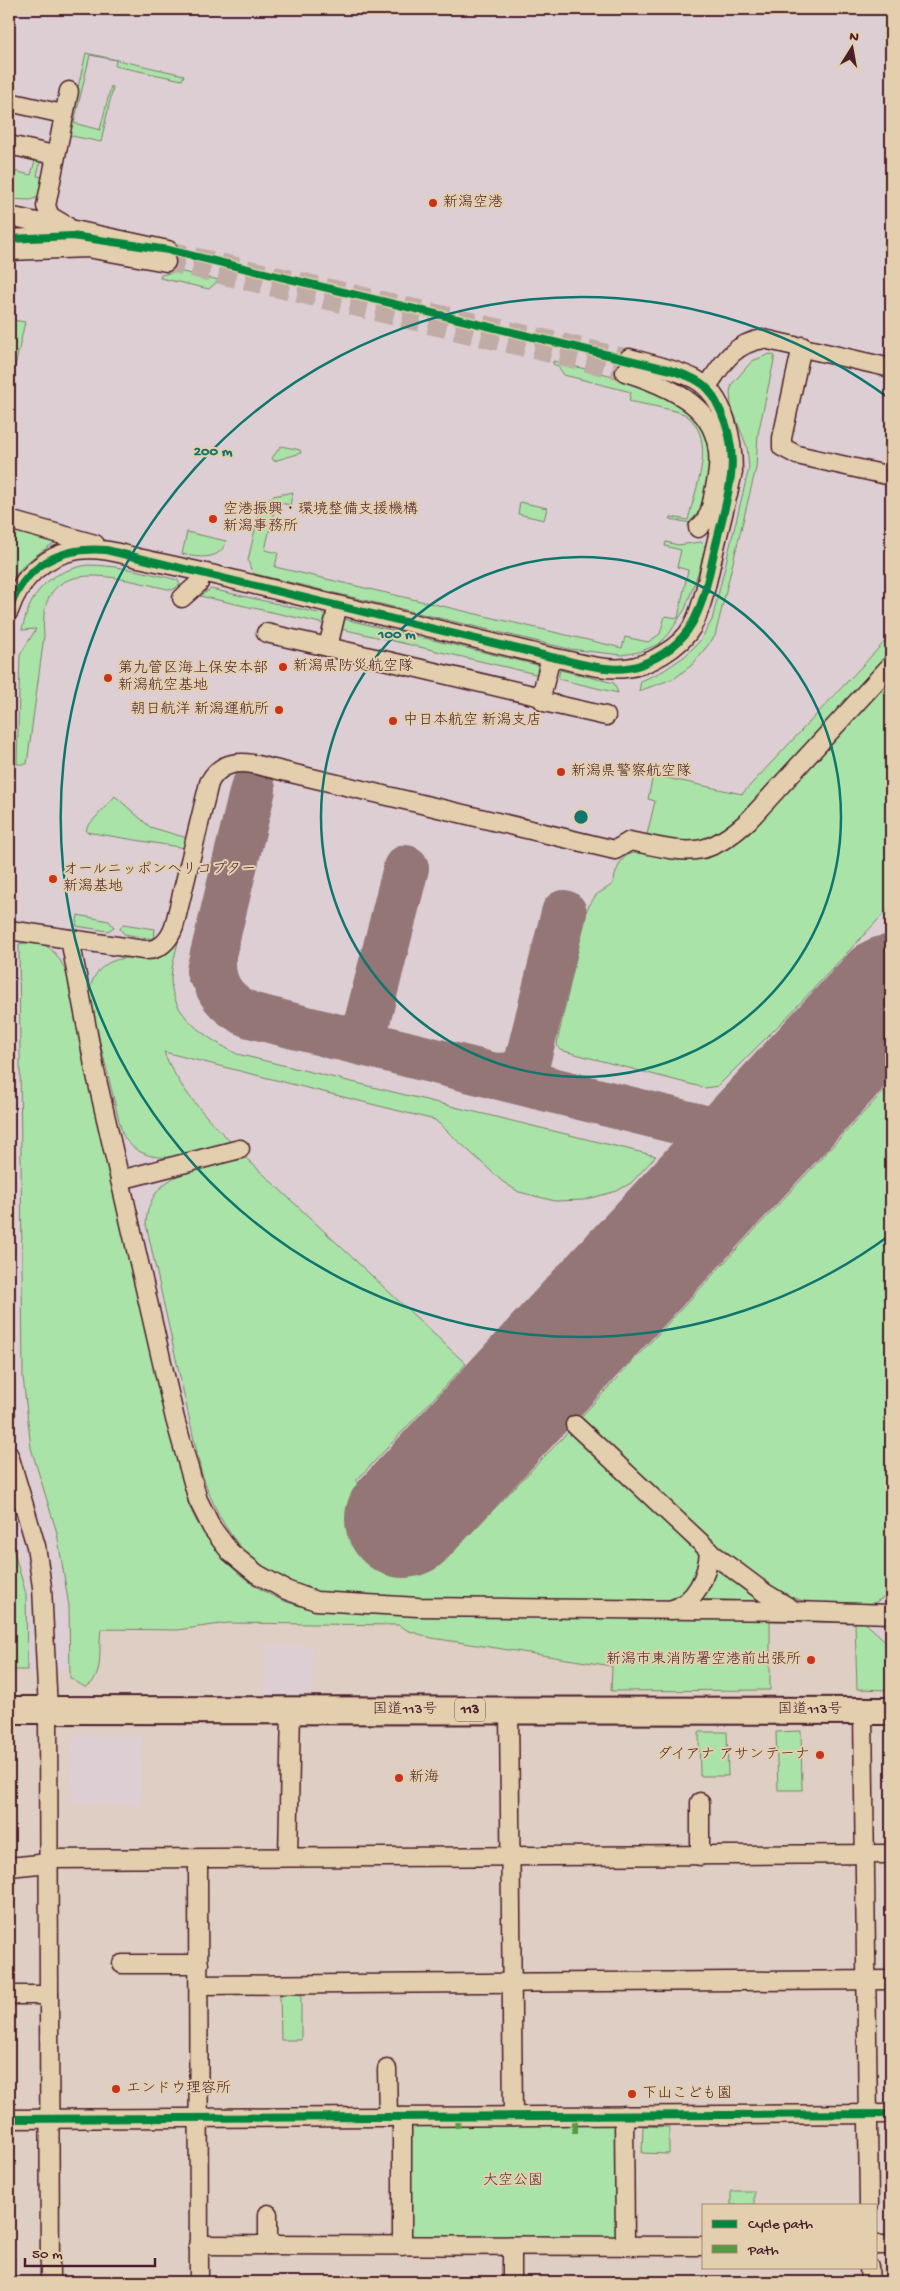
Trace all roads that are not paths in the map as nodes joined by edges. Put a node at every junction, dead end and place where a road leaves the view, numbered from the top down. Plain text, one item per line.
1 (68, 91) dead end
2 (9, 102) edge
3 (63, 114) junction
4 (9, 145) edge
5 (54, 155) junction
6 (9, 216) edge
7 (79, 231) junction
8 (9, 238) edge
9 (9, 251) edge
10 (167, 256) junction
11 (802, 346) junction
12 (891, 368) edge
13 (706, 387) junction
14 (891, 476) edge
15 (9, 520) edge
16 (698, 528) dead end
17 (177, 566) junction
18 (201, 572) junction
19 (182, 598) dead end
20 (338, 605) junction
21 (9, 611) edge
22 (266, 633) dead end
23 (328, 647) junction
24 (551, 657) junction
25 (891, 665) edge
26 (541, 697) junction
27 (606, 716) dead end
28 (9, 930) edge
29 (70, 939) junction
30 (240, 1149) dead end
31 (120, 1180) junction
32 (575, 1425) dead end
33 (9, 1455) edge
34 (708, 1550) junction
35 (668, 1610) junction
36 (795, 1611) junction
37 (891, 1614) edge
38 (9, 1710) edge
39 (48, 1710) junction
40 (291, 1710) junction
41 (509, 1710) junction
42 (863, 1710) junction
43 (891, 1711) edge
44 (700, 1802) dead end
45 (866, 1854) junction
46 (891, 1854) edge
47 (510, 1856) junction
48 (700, 1856) junction
49 (288, 1858) junction
50 (198, 1859) junction
51 (49, 1861) junction
52 (9, 1867) edge
53 (122, 1964) dead end
54 (199, 1964) junction
55 (868, 1980) junction
56 (891, 1980) edge
57 (512, 1984) junction
58 (199, 1986) junction
59 (9, 1995) edge
60 (49, 1995) junction
61 (387, 2069) dead end
62 (868, 2114) junction
63 (891, 2114) edge
64 (624, 2115) junction
65 (513, 2116) junction
66 (198, 2117) junction
67 (395, 2117) junction
68 (9, 2119) edge
69 (50, 2119) junction
70 (869, 2204) edge
71 (268, 2214) dead end
72 (198, 2245) junction
73 (268, 2245) junction
74 (878, 2245) edge
75 (891, 2245) edge
76 (402, 2246) junction
77 (512, 2246) junction
78 (624, 2246) junction
79 (702, 2246) edge
80 (869, 2268) edge
81 (50, 2282) edge
82 (199, 2282) edge
83 (512, 2282) edge
84 (870, 2282) edge

1 - 3 street
2 - 3 street
3 - 5 street
4 - 5 street
5 - 7 street
6 - 7 street
7 - 10 street
8 - 10 street
9 - 10 street
11 - 12 street
11 - 13 street
11 - 14 street
13 - 16 street
13 - 24 street
15 - 17 street
17 - 18 street
17 - 21 street
18 - 19 street
18 - 20 street
20 - 23 street
20 - 24 street
22 - 23 street
23 - 26 street
24 - 26 street
25 - 29 street
26 - 27 street
28 - 29 street
29 - 31 street
30 - 31 street
31 - 35 street
32 - 34 street
33 - 39 street
34 - 35 street
34 - 36 street
35 - 36 street
36 - 37 street
38 - 39 highway, 国道113号 / 113
39 - 40 highway, 国道113号 / 113
39 - 51 street
40 - 41 highway, 国道113号 / 113
40 - 49 street
41 - 42 highway, 国道113号 / 113
41 - 47 street
42 - 43 highway, 国道113号 / 113
42 - 45 street
44 - 48 street
45 - 46 street
45 - 48 street
45 - 55 street
47 - 48 street
47 - 49 street
47 - 57 street
49 - 50 street
50 - 51 street
50 - 54 street
51 - 52 street
51 - 60 street
53 - 54 street
54 - 58 street
55 - 56 street
55 - 57 street
55 - 62 street
57 - 58 street
57 - 65 street
58 - 66 street
59 - 60 street
60 - 69 street
61 - 67 street
62 - 63 street
62 - 64 street
62 - 70 street
64 - 65 street
64 - 78 street
65 - 67 street
66 - 67 street
66 - 69 street
66 - 72 street
67 - 76 street
68 - 69 street
69 - 81 street
71 - 73 street
72 - 73 street
72 - 82 street
73 - 76 street
74 - 75 street
76 - 77 street
77 - 78 street
77 - 83 street
78 - 79 street
80 - 84 street

